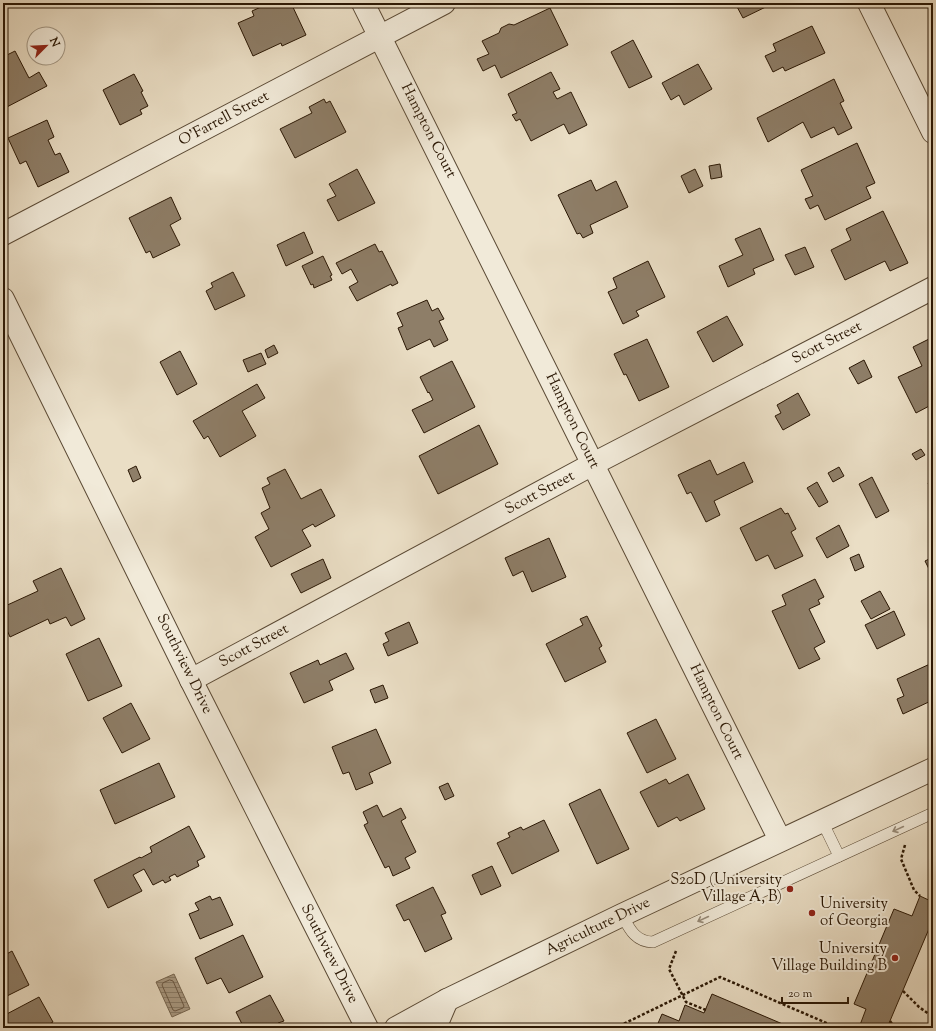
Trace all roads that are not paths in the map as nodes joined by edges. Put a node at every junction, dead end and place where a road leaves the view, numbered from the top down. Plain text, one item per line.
1 (363, 3) edge
2 (444, 3) edge
3 (868, 3) edge
4 (381, 37) junction
5 (933, 132) edge
6 (3, 234) edge
7 (933, 288) edge
8 (3, 299) edge
9 (593, 464) junction
10 (191, 680) junction
11 (933, 769) edge
12 (933, 813) edge
13 (822, 821) junction
14 (780, 840) junction
15 (839, 856) junction
16 (622, 914) junction
17 (447, 1000) junction
18 (367, 1028) edge
19 (396, 1028) edge
20 (435, 1028) edge

1 - 4 street, Hampton Court
2 - 4 street, O'Farrell Street
3 - 5 street
4 - 6 street, O'Farrell Street
4 - 9 street, Hampton Court
7 - 9 street, Scott Street
8 - 10 street, Southview Drive
9 - 10 street, Scott Street
9 - 14 street, Hampton Court
10 - 18 street, Southview Drive
11 - 13 street, Agriculture Drive
12 -> 15 lane
13 - 14 street, Agriculture Drive
13 - 15 lane
14 - 16 street, Agriculture Drive
15 -> 16 lane
16 - 17 street, Agriculture Drive
17 - 19 street, Agriculture Drive
17 - 20 street

